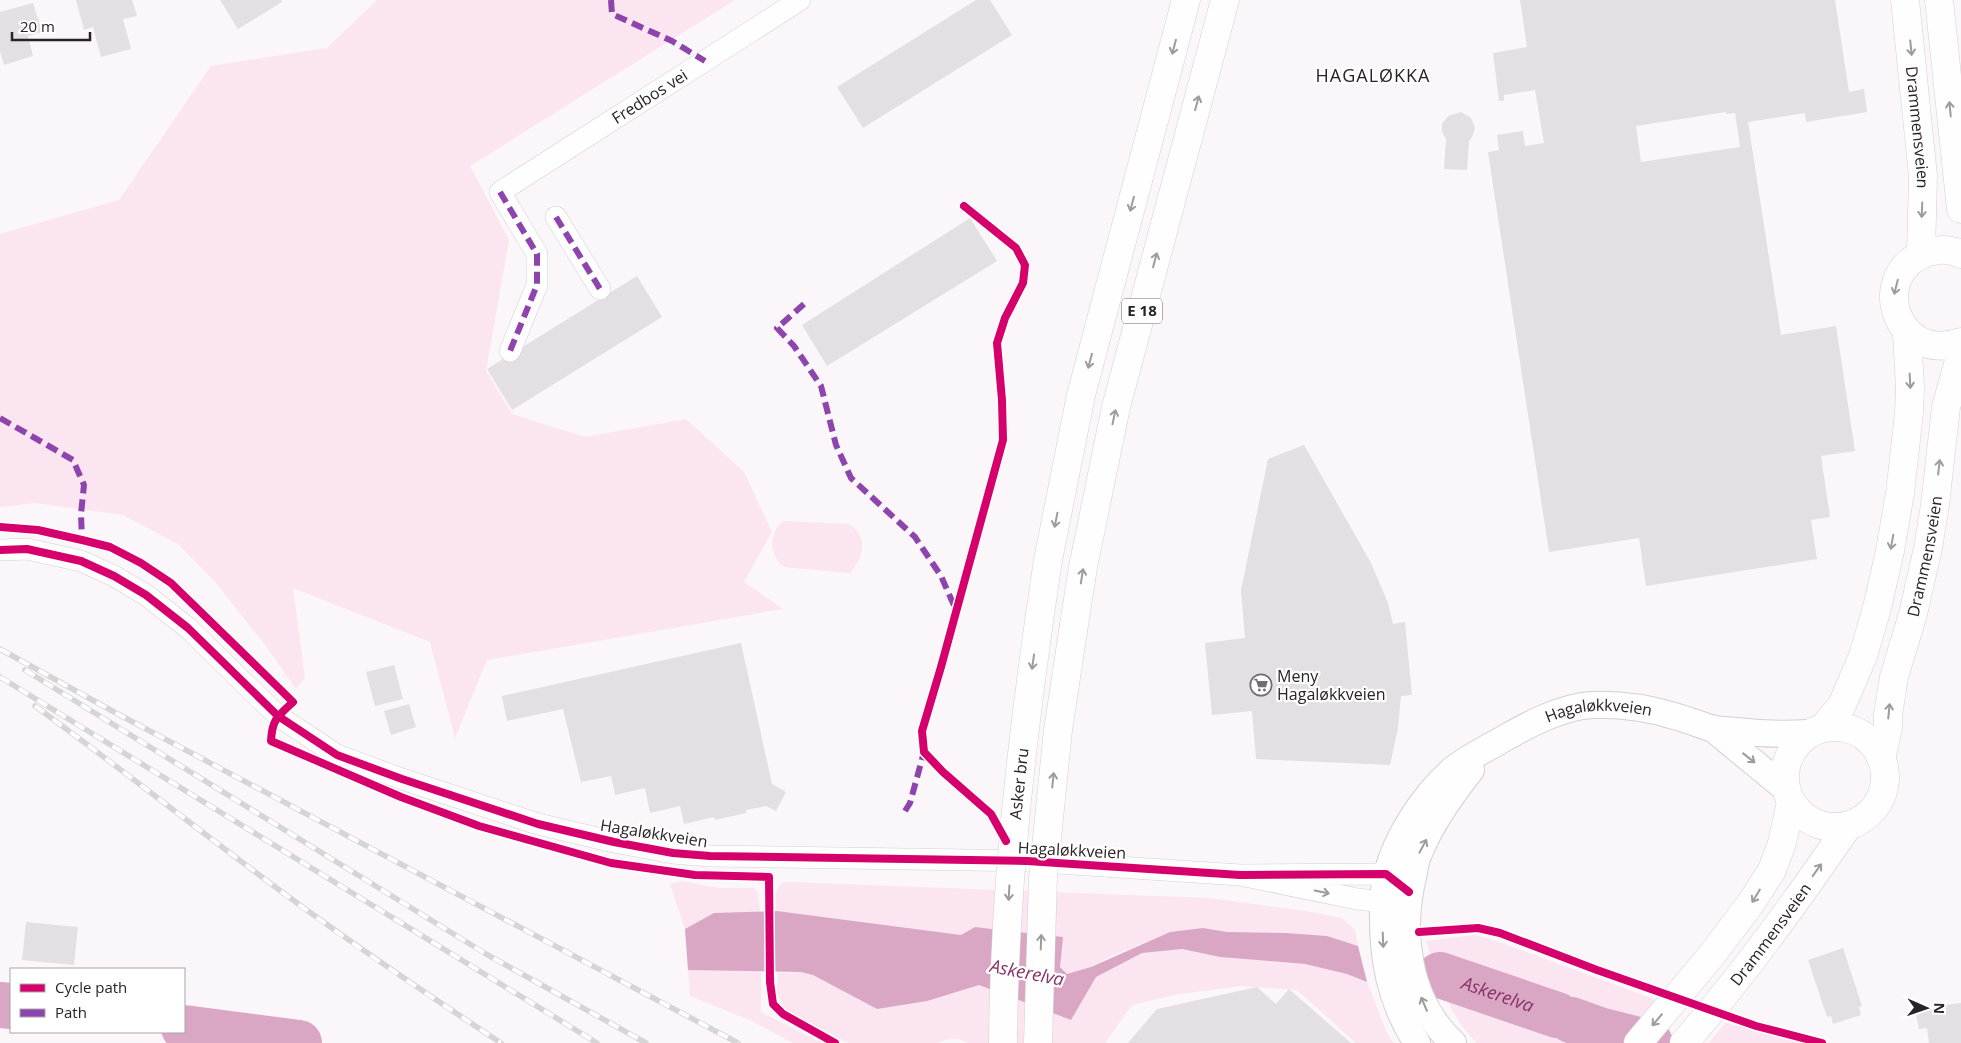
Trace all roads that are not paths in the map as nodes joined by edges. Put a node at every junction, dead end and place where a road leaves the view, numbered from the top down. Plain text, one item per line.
1 (800, 0) edge
2 (1186, 0) edge
3 (1905, 0) edge
4 (1939, 0) edge
5 (1224, 8) edge
6 (1961, 209) edge
7 (556, 217) dead end
8 (1961, 254) edge
9 (1921, 255) junction
10 (600, 289) dead end
11 (1907, 332) junction
12 (1961, 342) edge
13 (510, 351) dead end
14 (1961, 354) edge
15 (0, 550) edge
16 (1711, 728) junction
17 (1815, 731) junction
18 (1490, 746) junction
19 (1881, 759) junction
20 (1789, 796) junction
21 (1848, 826) junction
22 (1386, 874) junction
23 (1240, 875) junction
24 (1409, 892) junction
25 (1384, 902) junction
26 (1003, 1043) edge
27 (1038, 1043) edge
28 (1417, 1043) edge
29 (1453, 1043) edge
30 (1638, 1043) edge
31 (1684, 1043) edge

1 - 13 street, Fredbos vei
2 -> 26 main road, Asker bru / E 18, bridge
3 -> 9 main road, Drammensveien
6 -> 4 main road, Drammensveien
27 -> 5 main road, Asker bru / E 18, bridge
7 - 10 street
8 - 9 main road
9 -> 11 main road
11 - 12 main road
11 -> 17 main road, Drammensveien
19 -> 14 main road, Drammensveien
15 - 23 street, Hagaløkkveien
16 - 17 street, Hagaløkkveien
16 - 18 street, Hagaløkkveien
16 -> 20 street, Hagaløkkveien
17 - 19 main road
17 - 20 main road
18 - 22 street, Hagaløkkveien
24 -> 18 street, Hagaløkkveien
19 - 21 main road
20 - 21 main road
20 -> 30 main road, Drammensveien
31 -> 21 main road, Drammensveien
22 - 23 street, Hagaløkkveien
22 - 24 street
22 - 25 street, Hagaløkkveien
23 -> 25 street, Hagaløkkveien
24 - 25 street, Hagaløkkveien
29 -> 24 street, Hagaløkkveien
25 -> 28 street, Hagaløkkveien

